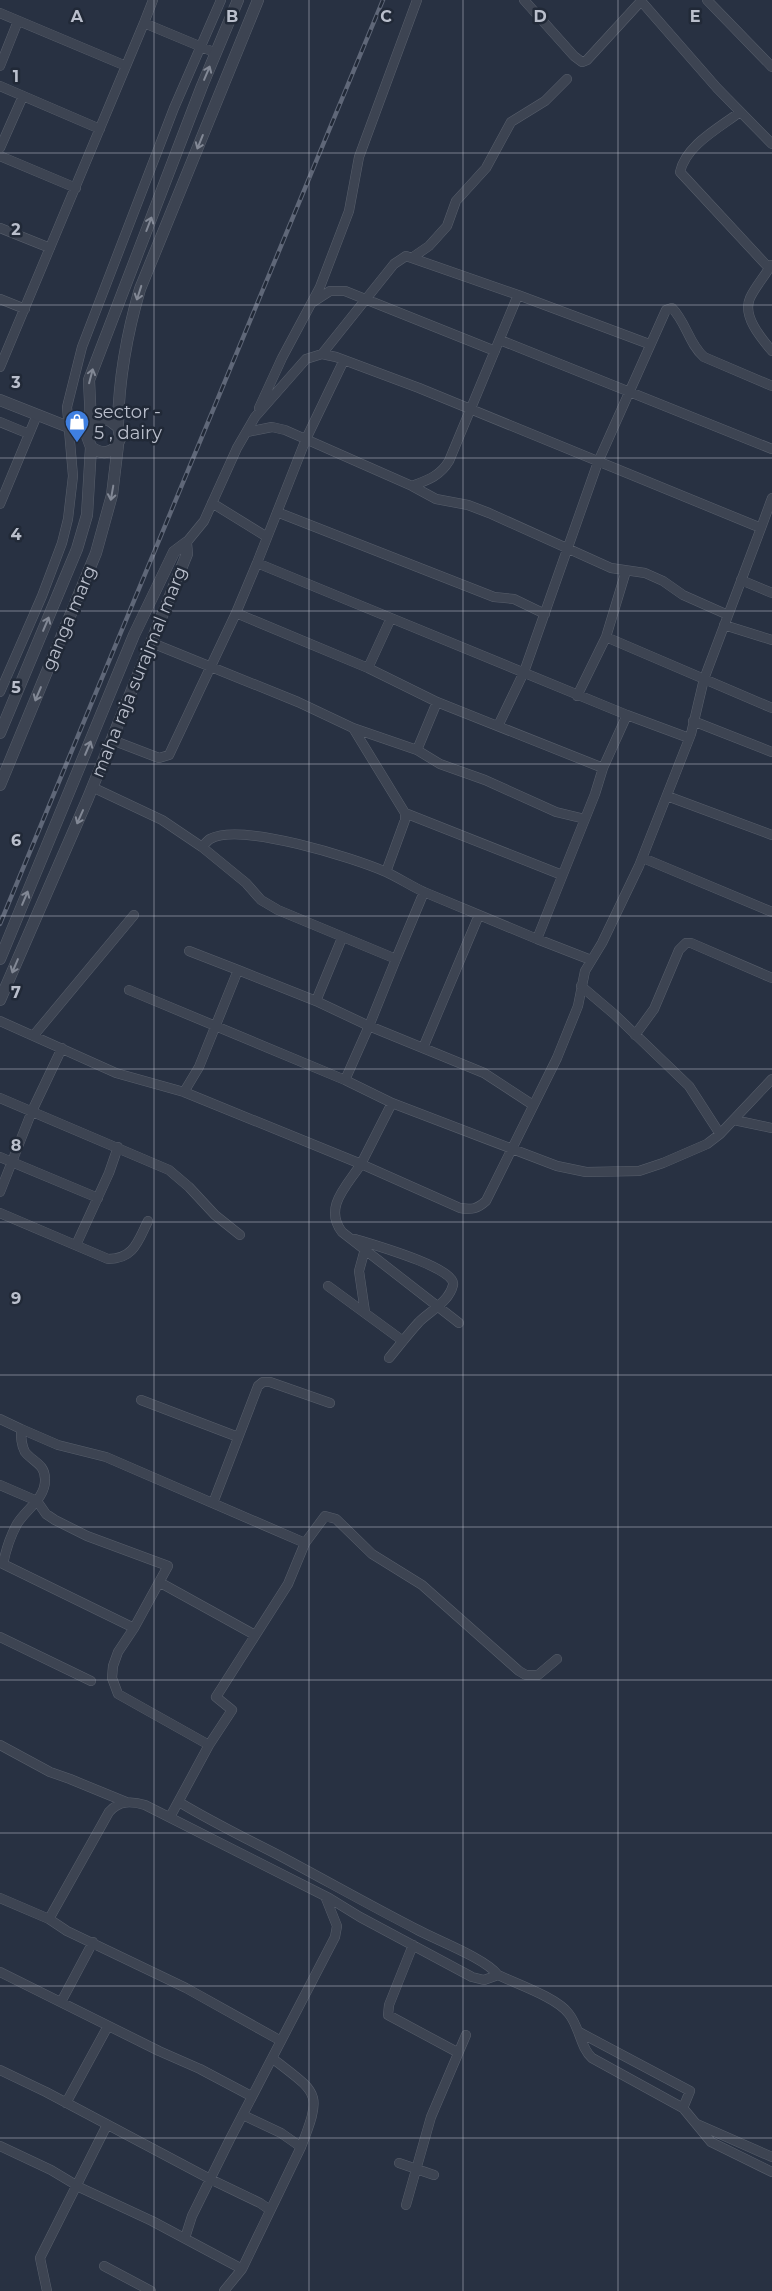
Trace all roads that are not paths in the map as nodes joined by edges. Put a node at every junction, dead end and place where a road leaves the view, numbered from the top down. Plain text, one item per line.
1 (153, 0) edge
2 (221, 0) edge
3 (238, 0) edge
4 (258, 0) edge
5 (418, 0) edge
6 (524, 0) edge
7 (641, 0) edge
8 (707, 0) edge
9 (0, 13) edge
10 (18, 21) junction
11 (144, 23) junction
12 (201, 47) junction
13 (216, 53) junction
14 (771, 62) edge
15 (0, 66) edge
16 (126, 66) junction
17 (567, 79) dead end
18 (0, 86) edge
19 (22, 96) junction
20 (740, 112) junction
21 (100, 129) junction
22 (772, 144) edge
23 (0, 148) edge
24 (0, 156) edge
25 (76, 188) junction
26 (0, 228) edge
27 (50, 248) junction
28 (413, 257) junction
29 (771, 266) edge
30 (518, 295) junction
31 (0, 299) edge
32 (366, 300) junction
33 (313, 302) junction
34 (25, 309) junction
35 (500, 340) junction
36 (649, 344) junction
37 (495, 351) junction
38 (772, 351) edge
39 (322, 354) junction
40 (344, 360) junction
41 (0, 368) edge
42 (772, 386) edge
43 (628, 391) junction
44 (0, 400) edge
45 (470, 409) junction
46 (37, 415) junction
47 (255, 417) junction
48 (0, 422) edge
49 (90, 427) junction
50 (118, 427) junction
51 (70, 428) junction
52 (247, 432) junction
53 (29, 434) junction
54 (306, 439) junction
55 (118, 445) junction
56 (91, 447) junction
57 (772, 449) edge
58 (598, 462) junction
59 (412, 486) junction
60 (2, 493) edge
61 (772, 498) edge
62 (212, 503) junction
63 (0, 504) edge
64 (277, 512) junction
65 (761, 528) junction
66 (267, 537) junction
67 (186, 543) junction
68 (568, 549) junction
69 (256, 563) junction
70 (626, 571) junction
71 (741, 580) junction
72 (772, 593) edge
73 (236, 612) junction
74 (545, 614) junction
75 (728, 615) junction
76 (391, 618) junction
77 (724, 625) junction
78 (134, 635) junction
79 (606, 637) junction
80 (772, 640) edge
81 (152, 643) junction
82 (211, 666) junction
83 (368, 668) junction
84 (524, 672) junction
85 (704, 679) junction
86 (0, 692) edge
87 (577, 696) junction
88 (437, 702) junction
89 (772, 708) edge
90 (627, 715) junction
91 (693, 721) junction
92 (498, 726) junction
93 (353, 728) junction
94 (0, 733) edge
95 (689, 738) junction
96 (112, 740) junction
97 (417, 750) junction
98 (772, 752) edge
99 (603, 768) junction
100 (74, 782) junction
101 (0, 785) edge
102 (92, 787) junction
103 (667, 796) junction
104 (405, 813) junction
105 (585, 819) junction
106 (772, 835) edge
107 (202, 847) junction
108 (642, 858) junction
109 (386, 872) junction
110 (562, 875) junction
111 (424, 892) junction
112 (772, 912) edge
113 (134, 914) dead end
114 (479, 915) junction
115 (342, 938) junction
116 (537, 940) junction
117 (189, 951) dead end
118 (0, 959) edge
119 (396, 959) junction
120 (591, 960) junction
121 (238, 970) junction
122 (772, 978) edge
123 (581, 986) junction
124 (130, 990) dead end
125 (0, 1000) edge
126 (316, 1001) junction
127 (0, 1020) edge
128 (369, 1026) junction
129 (215, 1027) junction
130 (34, 1035) junction
131 (635, 1035) junction
132 (62, 1048) junction
133 (423, 1048) junction
134 (772, 1079) edge
135 (344, 1080) junction
136 (184, 1092) junction
137 (0, 1098) edge
138 (392, 1103) junction
139 (533, 1105) junction
140 (32, 1111) junction
141 (734, 1120) junction
142 (772, 1128) edge
143 (720, 1134) junction
144 (118, 1147) junction
145 (511, 1147) junction
146 (0, 1157) edge
147 (12, 1162) junction
148 (360, 1164) junction
149 (0, 1192) edge
150 (98, 1198) junction
151 (0, 1213) edge
152 (148, 1222) dead end
153 (240, 1235) dead end
154 (348, 1236) junction
155 (76, 1245) junction
156 (365, 1249) junction
157 (328, 1286) dead end
158 (438, 1306) junction
159 (365, 1312) junction
160 (459, 1323) dead end
161 (403, 1341) junction
162 (389, 1358) dead end
163 (141, 1400) dead end
164 (330, 1403) dead end
165 (0, 1419) edge
166 (20, 1429) junction
167 (238, 1437) junction
168 (0, 1485) edge
169 (37, 1501) junction
170 (213, 1502) junction
171 (305, 1543) junction
172 (4, 1545) edge
173 (1, 1566) edge
174 (159, 1582) junction
175 (134, 1628) junction
176 (255, 1635) junction
177 (0, 1637) edge
178 (557, 1659) dead end
179 (91, 1682) dead end
180 (0, 1745) edge
181 (209, 1745) junction
182 (126, 1802) junction
183 (179, 1802) junction
184 (170, 1817) junction
185 (325, 1896) junction
186 (0, 1898) edge
187 (49, 1919) junction
188 (93, 1942) junction
189 (413, 1945) junction
190 (0, 1972) edge
191 (498, 1975) junction
192 (61, 2002) junction
193 (108, 2026) junction
194 (579, 2032) junction
195 (466, 2035) dead end
196 (281, 2041) junction
197 (457, 2052) junction
198 (272, 2058) junction
199 (0, 2070) edge
200 (251, 2096) junction
201 (66, 2103) junction
202 (683, 2108) junction
203 (243, 2115) junction
204 (697, 2124) junction
205 (108, 2125) junction
206 (0, 2146) edge
207 (301, 2147) junction
208 (772, 2156) edge
209 (399, 2163) dead end
210 (416, 2168) junction
211 (772, 2172) edge
212 (434, 2175) dead end
213 (210, 2179) junction
214 (76, 2185) junction
215 (406, 2205) dead end
216 (270, 2210) junction
217 (185, 2238) junction
218 (104, 2266) dead end
219 (242, 2269) junction
220 (47, 2291) edge
221 (151, 2291) edge
222 (224, 2291) edge

1 - 11 street
2 - 12 street
3 - 13 street
4 -> 50 street
5 - 33 street
6 - 7 street
7 - 20 street
8 - 14 street
9 - 10 street
10 - 15 street
10 - 16 street
11 - 12 street
11 - 16 street
12 - 13 street
12 - 51 street
49 -> 13 street
16 - 21 street
17 - 28 street
18 - 19 street
19 - 21 street
19 - 23 street
20 - 22 street
20 - 29 street
21 - 25 street
24 - 25 street
25 - 27 street
26 - 27 street
27 - 34 street
28 - 30 street
28 - 32 street
29 - 38 street
30 - 35 street
30 - 36 street
31 - 34 street
32 - 33 street
32 - 37 street
32 - 39 street
33 - 47 street
34 - 41 street
35 - 37 street
35 - 43 street
36 - 42 street
36 - 43 street
37 - 45 street
39 - 40 street
39 - 47 street
40 - 45 street
40 - 54 street
43 - 57 street
43 - 58 street
44 - 46 street
45 - 58 street
45 - 59 street
46 - 51 street
46 - 53 street
47 - 52 street
48 - 53 street
49 - 50 street
49 - 51 street
49 - 56 street
50 - 55 street
51 - 86 street
52 - 54 street
52 - 62 street
53 - 60 street
54 - 59 street
54 - 64 street
55 - 56 street
55 -> 101 street, ganga marg
94 -> 56 street, ganga marg
58 - 65 street
58 - 68 street
59 - 68 street
60 - 63 street
61 - 65 street
62 - 66 street
62 - 67 street
64 - 66 street
64 - 74 street
65 - 71 street
66 - 69 street
67 - 78 street, maha raja surajmal marg
67 - 81 street, maha raja surajmal marg
68 - 70 street
68 - 74 street
69 - 73 street
69 - 76 street
70 - 75 street
70 - 79 street
71 - 72 street
71 - 75 street
73 - 82 street
73 - 83 street
74 - 84 street
75 - 77 street
76 - 83 street
76 - 84 street
77 - 80 street
77 - 85 street
78 - 81 street
100 -> 78 street, maha raja surajmal marg
79 - 85 street
79 - 87 street
81 - 82 street
81 - 96 street, maha raja surajmal marg
82 - 93 street
82 - 96 street
83 - 88 street
84 - 87 street
84 - 92 street
85 - 89 street
85 - 91 street
87 - 90 street
88 - 92 street
88 - 97 street
90 - 95 street
90 - 99 street
91 - 95 street
91 - 98 street
92 - 99 street
93 - 97 street
93 - 104 street
95 - 103 street
96 - 102 street, maha raja surajmal marg
97 - 105 street
99 - 105 street
100 - 102 street
118 -> 100 street, maha raja surajmal marg
102 - 107 street
102 -> 125 street, maha raja surajmal marg
103 - 106 street
103 - 108 street
104 - 109 street
104 - 110 street
105 - 110 street
107 - 109 street
107 - 115 street
108 - 112 street
108 - 120 street
109 - 111 street
110 - 116 street
111 - 114 street
111 - 119 street
113 - 130 street
114 - 116 street
114 - 133 street
115 - 119 street
115 - 126 street
116 - 120 street
117 - 121 street
119 - 128 street
120 - 123 street
121 - 126 street
121 - 129 street
122 - 131 street
123 - 131 street
123 - 139 street
124 - 129 street
126 - 128 street
127 - 130 street
128 - 133 street
128 - 135 street
129 - 135 street
129 - 136 street
130 - 132 street
131 - 143 street
132 - 136 street
132 - 140 street
133 - 139 street
134 - 141 street
135 - 138 street
136 - 148 street
137 - 140 street
138 - 145 street
138 - 148 street
139 - 145 street
140 - 144 street
140 - 147 street
141 - 142 street
141 - 143 street
143 - 145 street
144 - 150 street
144 - 153 street
145 - 148 street
146 - 147 street
147 - 149 street
147 - 150 street
148 - 154 street
150 - 155 street
151 - 155 street
152 - 155 street
154 - 156 street
154 - 158 street
156 - 158 street
156 - 159 street
157 - 159 street
158 - 160 street
158 - 161 street
159 - 161 street
161 - 162 street
163 - 167 street
164 - 167 street
165 - 166 street
166 - 169 street
166 - 170 street
167 - 170 street
168 - 169 street
169 - 172 street
169 - 174 street
170 - 171 street
171 - 176 street
171 - 178 street
172 - 173 street
173 - 175 street
174 - 175 street
174 - 176 street
175 - 181 street
176 - 181 street
177 - 179 street
180 - 182 street
181 - 183 street
182 - 184 street
182 - 187 street
183 - 184 street
183 - 191 street
184 - 185 street
185 - 189 street
185 - 196 street
186 - 187 street
187 - 188 street
188 - 192 street
188 - 196 street
189 - 191 street
189 - 197 street
190 - 192 street
191 - 194 street
192 - 193 street
193 - 200 street
193 - 201 street
194 - 202 street
194 - 202 street
195 - 197 street
196 - 198 street
197 - 210 street
198 - 200 street
198 - 207 street
199 - 201 street
200 - 203 street
201 - 205 street
202 - 204 street
203 - 207 street
203 - 213 street
204 - 208 street
204 - 211 street
205 - 213 street
205 - 214 street
206 - 214 street
207 - 216 street
209 - 210 street
210 - 212 street
210 - 215 street
213 - 216 street
213 - 217 street
214 - 217 street
214 - 220 street
216 - 219 street
217 - 219 street
218 - 221 street
219 - 222 street

